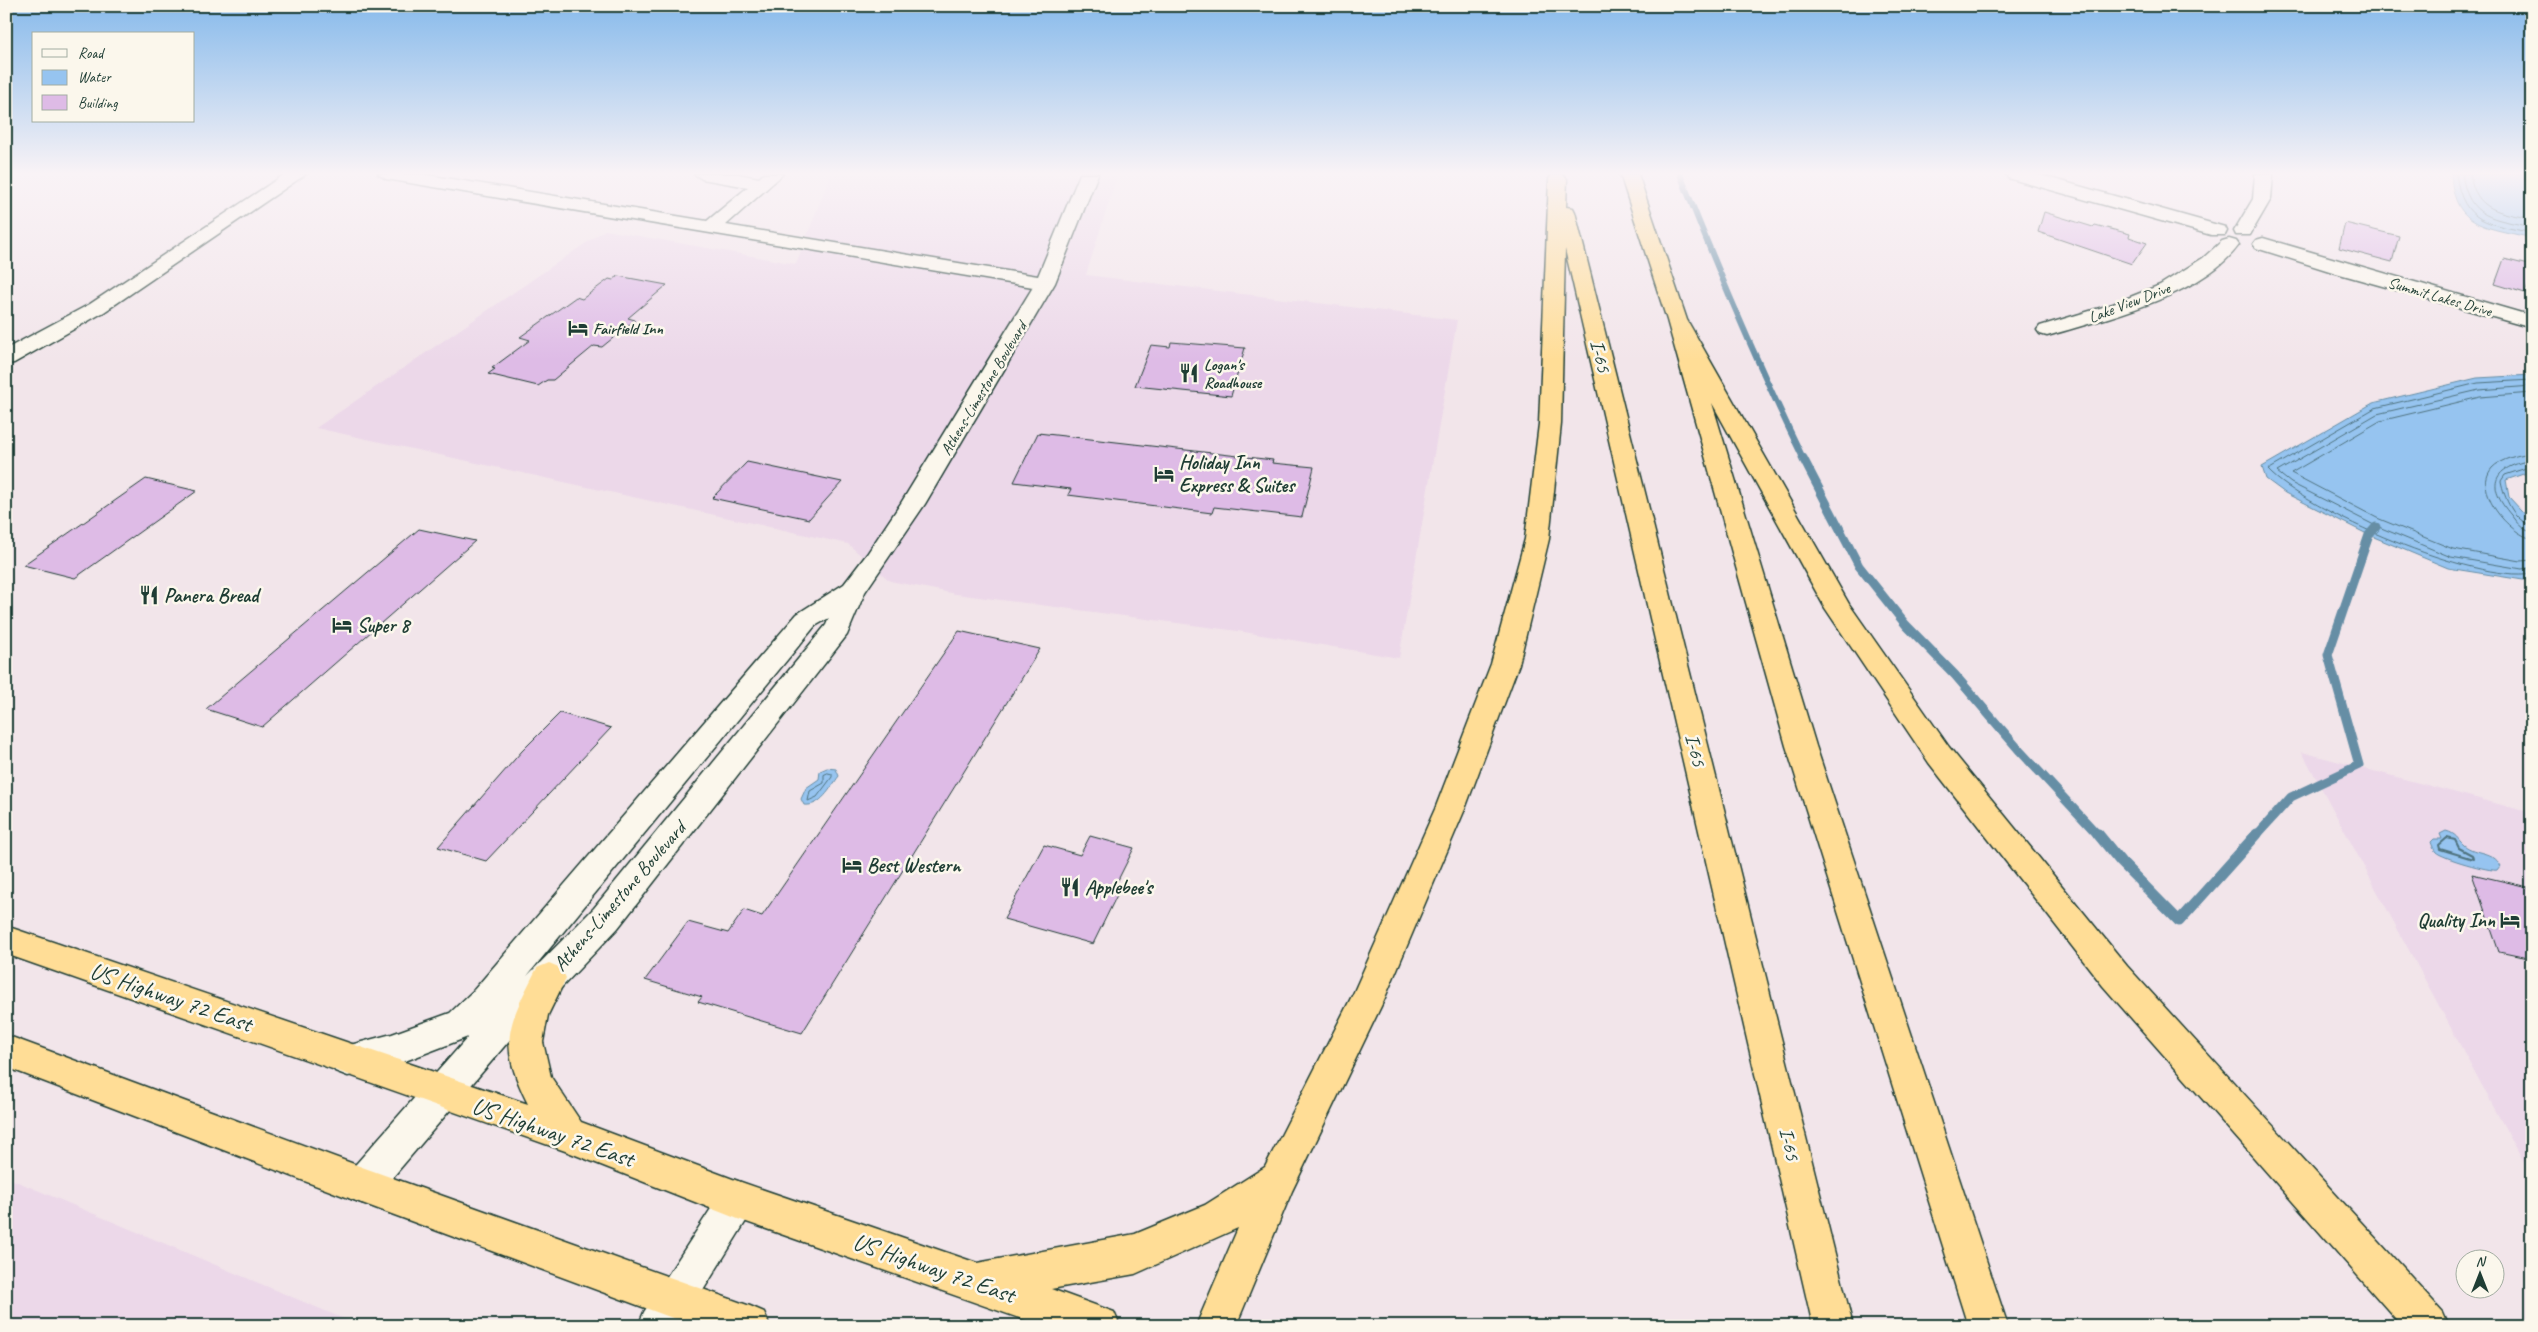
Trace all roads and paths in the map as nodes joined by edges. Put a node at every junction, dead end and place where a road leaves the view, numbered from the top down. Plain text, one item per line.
1 (204, 236) edge
2 (760, 236) edge
3 (1064, 236) edge
4 (1555, 236) edge
5 (1571, 236) edge
6 (1649, 236) edge
7 (2218, 236) edge
8 (2256, 236) edge
9 (2224, 238) junction
10 (2263, 244) junction
11 (1045, 283) junction
12 (1677, 320) junction
13 (2532, 322) edge
14 (2047, 330) dead end
15 (6, 358) edge
16 (853, 590) junction
17 (6, 940) edge
18 (549, 978) junction
19 (6, 1051) edge
20 (348, 1060) junction
21 (442, 1093) junction
22 (568, 1135) junction
23 (1278, 1180) junction
24 (362, 1185) junction
25 (738, 1200) junction
26 (977, 1283) junction
27 (667, 1312) edge
28 (750, 1326) edge
29 (1100, 1326) edge
30 (1216, 1326) edge
31 (1833, 1326) edge
32 (1988, 1326) edge
33 (2429, 1326) edge

1 - 15 street
2 - 11 street
3 - 11 street, Athens-Limestone Boulevard
4 - 23 highway
5 - 31 highway, I-65
6 - 12 highway
7 - 9 street
8 - 10 street
9 - 10 street
9 - 14 street, Lake View Drive
10 - 13 street, Summit Lakes Drive
11 - 16 street, Athens-Limestone Boulevard
12 - 32 highway
12 - 33 highway
16 - 18 street, Athens-Limestone Boulevard
16 - 20 street, Athens-Limestone Boulevard
17 - 20 highway, US Highway 72 East
18 - 21 street, Athens-Limestone Boulevard
18 - 22 highway
19 - 24 highway
20 - 21 highway, US Highway 72 East
21 - 22 highway, US Highway 72 East
21 - 24 street, Athens-Limestone Boulevard
22 - 25 highway, US Highway 72 East
23 - 26 highway
23 - 30 highway
24 - 27 highway
25 - 26 highway, US Highway 72 East
25 - 27 street
26 - 29 highway, US Highway 72 East
27 - 28 highway

